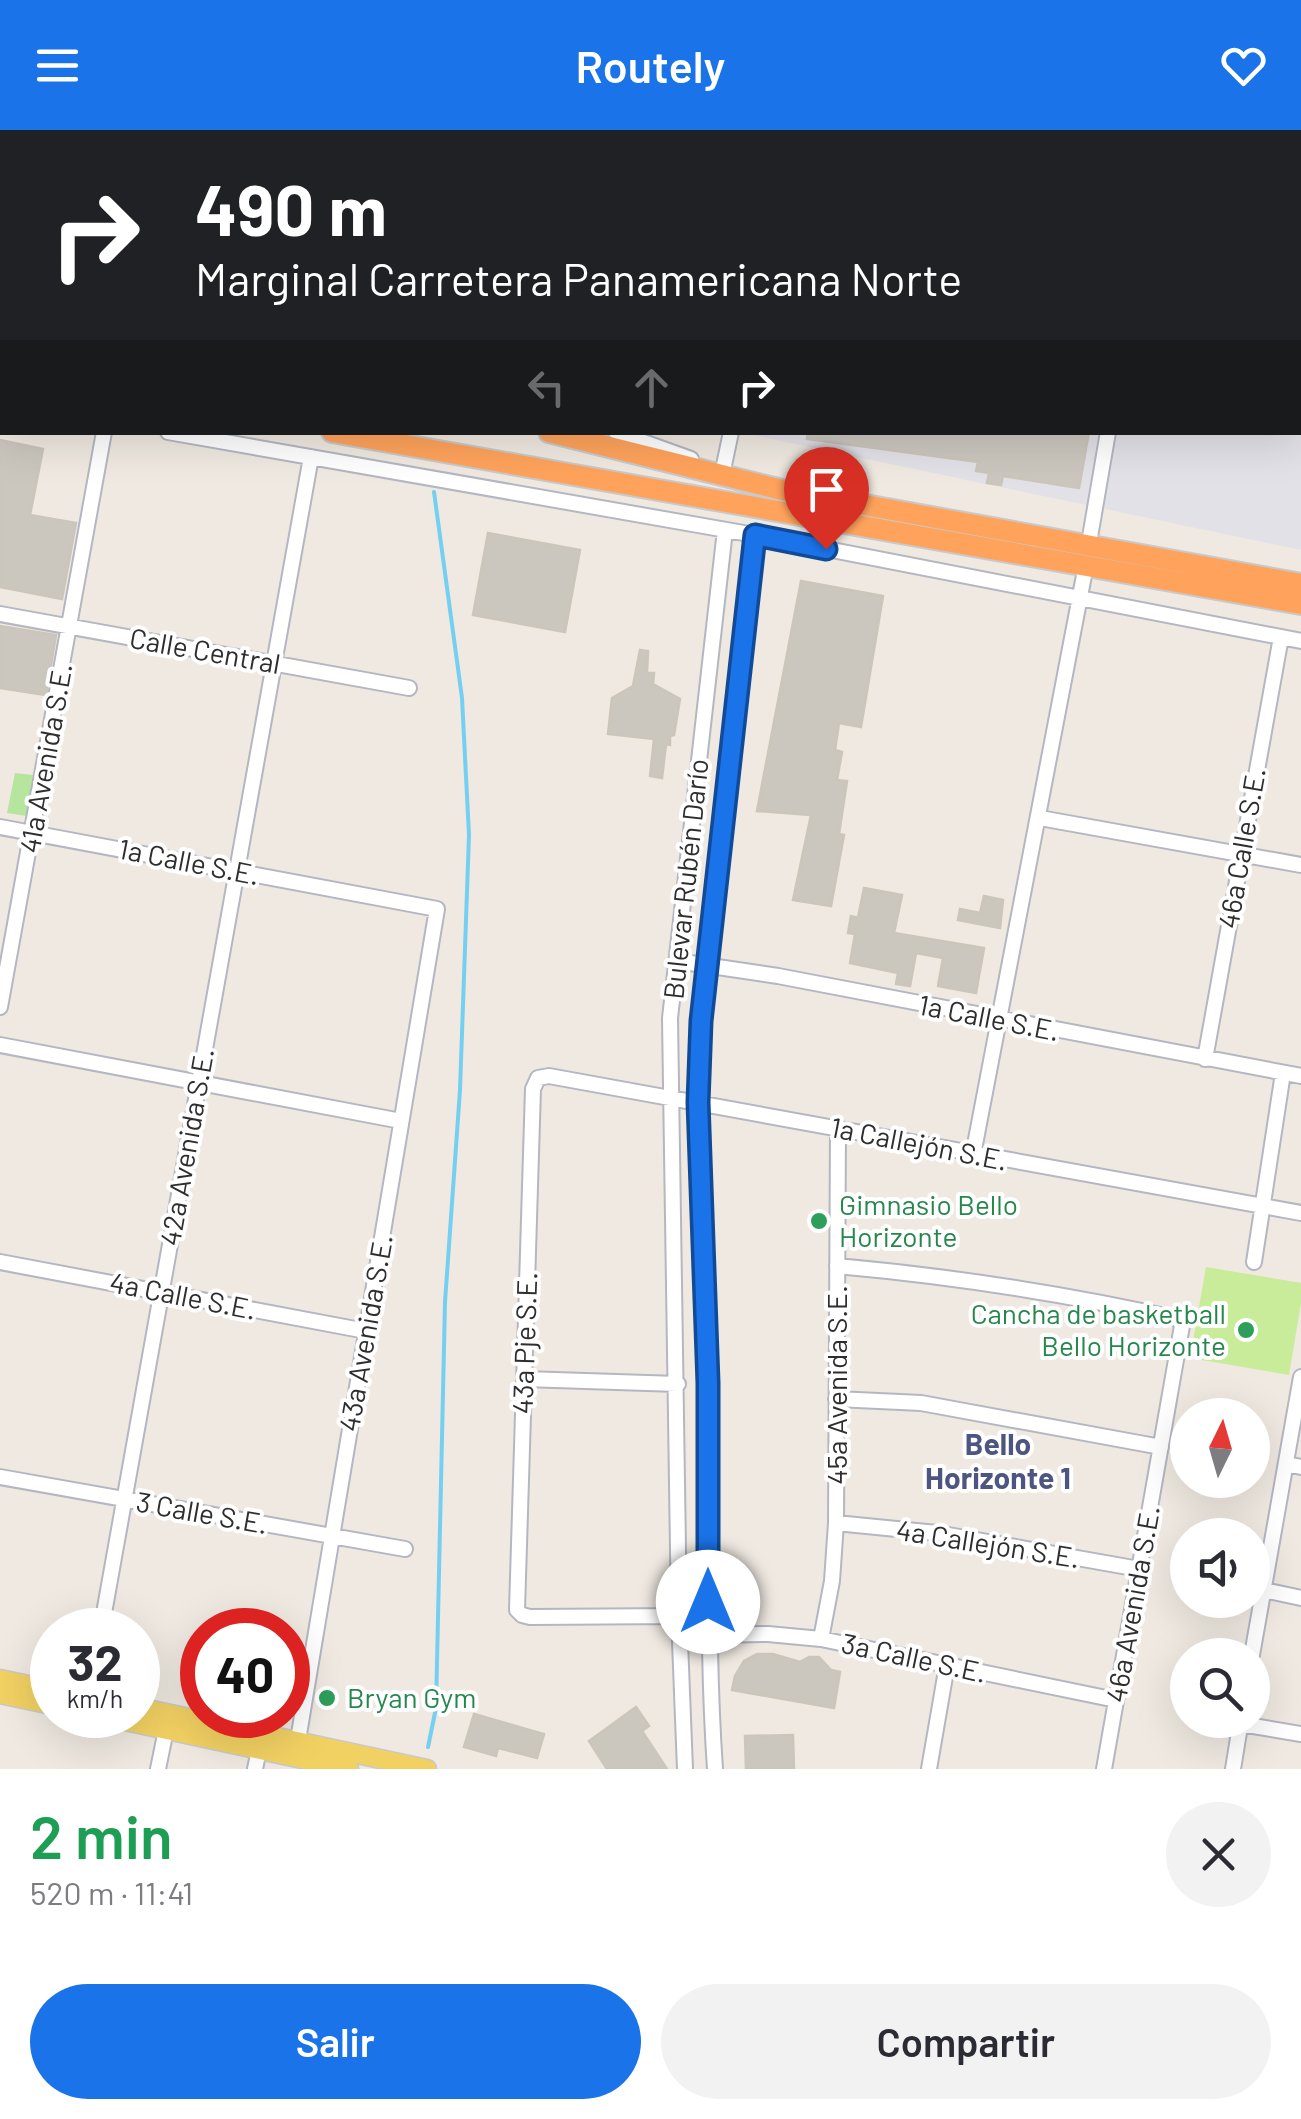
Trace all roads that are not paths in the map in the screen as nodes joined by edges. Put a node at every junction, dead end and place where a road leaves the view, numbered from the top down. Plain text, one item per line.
1 (103, 435) edge
2 (185, 435) edge
3 (349, 435) edge
4 (561, 435) edge
5 (624, 435) edge
6 (730, 435) edge
7 (1107, 435) edge
8 (311, 457) junction
9 (723, 470) junction
10 (782, 490) junction
11 (726, 530) junction
12 (755, 535) junction
13 (1089, 543) junction
14 (1086, 565) junction
15 (1301, 584) edge
16 (1080, 598) junction
17 (1301, 604) edge
18 (0, 614) edge
19 (69, 627) junction
20 (1281, 637) junction
21 (1301, 641) edge
22 (273, 664) junction
23 (409, 688) dead end
24 (1040, 818) junction
25 (0, 827) edge
26 (32, 833) junction
27 (1241, 854) junction
28 (1301, 864) edge
29 (236, 871) junction
30 (437, 909) joint
31 (677, 962) junction
32 (708, 966) junction
33 (0, 1007) edge
34 (1000, 1020) junction
35 (0, 1045) edge
36 (1205, 1059) junction
37 (1284, 1072) junction
38 (1301, 1076) edge
39 (538, 1078) joint
40 (198, 1084) junction
41 (669, 1096) junction
42 (698, 1102) junction
43 (401, 1122) junction
44 (838, 1129) junction
45 (974, 1155) junction
46 (1262, 1206) junction
47 (1301, 1213) edge
48 (0, 1262) edge
49 (1254, 1262) dead end
50 (837, 1266) junction
51 (161, 1292) junction
52 (366, 1330) junction
53 (1301, 1377) edge
54 (524, 1379) junction
55 (678, 1384) junction
56 (836, 1399) junction
57 (1160, 1447) junction
58 (1293, 1466) edge
59 (0, 1477) edge
60 (124, 1499) junction
61 (836, 1523) junction
62 (332, 1536) junction
63 (405, 1549) dead end
64 (1270, 1564) edge
65 (1139, 1569) junction
66 (1270, 1591) edge
67 (1301, 1598) edge
68 (105, 1608) edge
69 (679, 1616) junction
70 (708, 1636) junction
71 (821, 1639) junction
72 (947, 1665) junction
73 (0, 1679) edge
74 (30, 1685) edge
75 (0, 1694) edge
76 (1116, 1700) junction
77 (30, 1701) edge
78 (160, 1713) edge
79 (1270, 1728) edge
80 (160, 1729) edge
81 (166, 1730) junction
82 (1301, 1734) edge
83 (1238, 1738) edge
84 (261, 1742) junction
85 (296, 1749) junction
86 (158, 1769) edge
87 (255, 1769) edge
88 (349, 1769) edge
89 (427, 1769) edge
90 (685, 1769) edge
91 (715, 1769) edge
92 (930, 1769) edge
93 (1104, 1769) edge
94 (1233, 1769) edge

1 - 19 street, 41a Avenida S.E.
2 - 8 street
3 - 14 highway
4 - 10 highway
5 - 9 street
6 - 9 street
7 - 13 street
8 - 11 street
8 - 22 street, 42a Avenida S.E.
9 - 10 street
10 - 13 highway
11 - 12 street
11 - 31 street, Bulevar Rubén Darío
12 - 16 street
12 - 32 street, Bulevar Rubén Darío
13 - 15 highway
14 - 16 street
14 - 17 highway
16 - 20 street
16 - 24 street
18 - 19 street, Calle Central
19 - 22 street, Calle Central
19 - 26 street, 41a Avenida S.E.
20 - 21 street
20 - 27 street, 46a Calle S.E.
22 - 23 street, Calle Central
22 - 29 street, 42a Avenida S.E.
24 - 27 street
24 - 34 street
25 - 26 street, 1a Calle S.E.
26 - 29 street, 1a Calle S.E.
26 - 33 street, 41a Avenida S.E.
27 - 28 street
27 - 36 street, 46a Calle S.E.
29 - 30 street, 1a Calle S.E.
29 - 40 street, 42a Avenida S.E.
30 - 43 street, 43a Avenida S.E.
31 - 32 street, 1a Calle S.E.
31 - 41 street, Bulevar Rubén Darío
32 - 34 street, 1a Calle S.E.
32 - 42 street, Bulevar Rubén Darío
34 - 36 street, 1a Calle S.E.
34 - 45 street
35 - 40 street
36 - 37 street, 1a Calle S.E.
37 - 38 street, 1a Calle S.E.
37 - 46 street
39 - 41 street, 1a Callejón S.E.
39 - 54 street, 43a Pje S.E.
40 - 43 street
40 - 51 street, 42a Avenida S.E.
41 - 42 street, 1a Callejón S.E.
41 - 55 street, Bulevar Rubén Darío
42 - 44 street, 1a Callejón S.E.
42 - 70 street, Bulevar Rubén Darío
43 - 52 street, 43a Avenida S.E.
44 - 45 street, 1a Callejón S.E.
44 - 50 street, 45a Avenida S.E.
45 - 46 street, 1a Callejón S.E.
46 - 47 street, 1a Callejón S.E.
46 - 49 street
48 - 51 street, 4a Calle S.E.
50 - 56 street, 45a Avenida S.E.
50 - 57 street, 46a Avenida S.E.
51 - 52 street, 4a Calle S.E.
51 - 60 street, 42a Avenida S.E.
52 - 62 street, 43a Avenida S.E.
53 - 58 street
54 - 55 street
54 - 69 street, 43a Pje S.E.
55 - 69 street, Bulevar Rubén Darío
56 - 57 street
56 - 61 street, 45a Avenida S.E.
57 - 65 street, 46a Avenida S.E.
58 - 64 street
59 - 60 street, 3 Calle S.E.
60 - 62 street, 3 Calle S.E.
60 - 68 street, 42a Avenida S.E.
61 - 65 street, 4a Callejón S.E.
61 - 71 street, 45a Avenida S.E.
62 - 63 street, 3 Calle S.E.
62 - 85 street, 43a Avenida S.E.
65 - 76 street, 46a Avenida S.E.
66 - 67 street
69 - 90 street, Bulevar Rubén Darío
70 - 71 street, 3a Calle S.E.
70 - 91 street, Bulevar Rubén Darío
71 - 72 street, 3a Calle S.E.
72 - 76 street, 3a Calle S.E.
72 - 92 street
73 - 74 main road
75 - 77 main road
76 - 93 street, 46a Avenida S.E.
78 - 84 main road
79 - 82 street
80 - 81 main road
81 - 84 main road
81 - 86 street
83 - 94 street
84 - 85 main road
84 - 87 street
85 - 88 main road
85 - 89 main road

